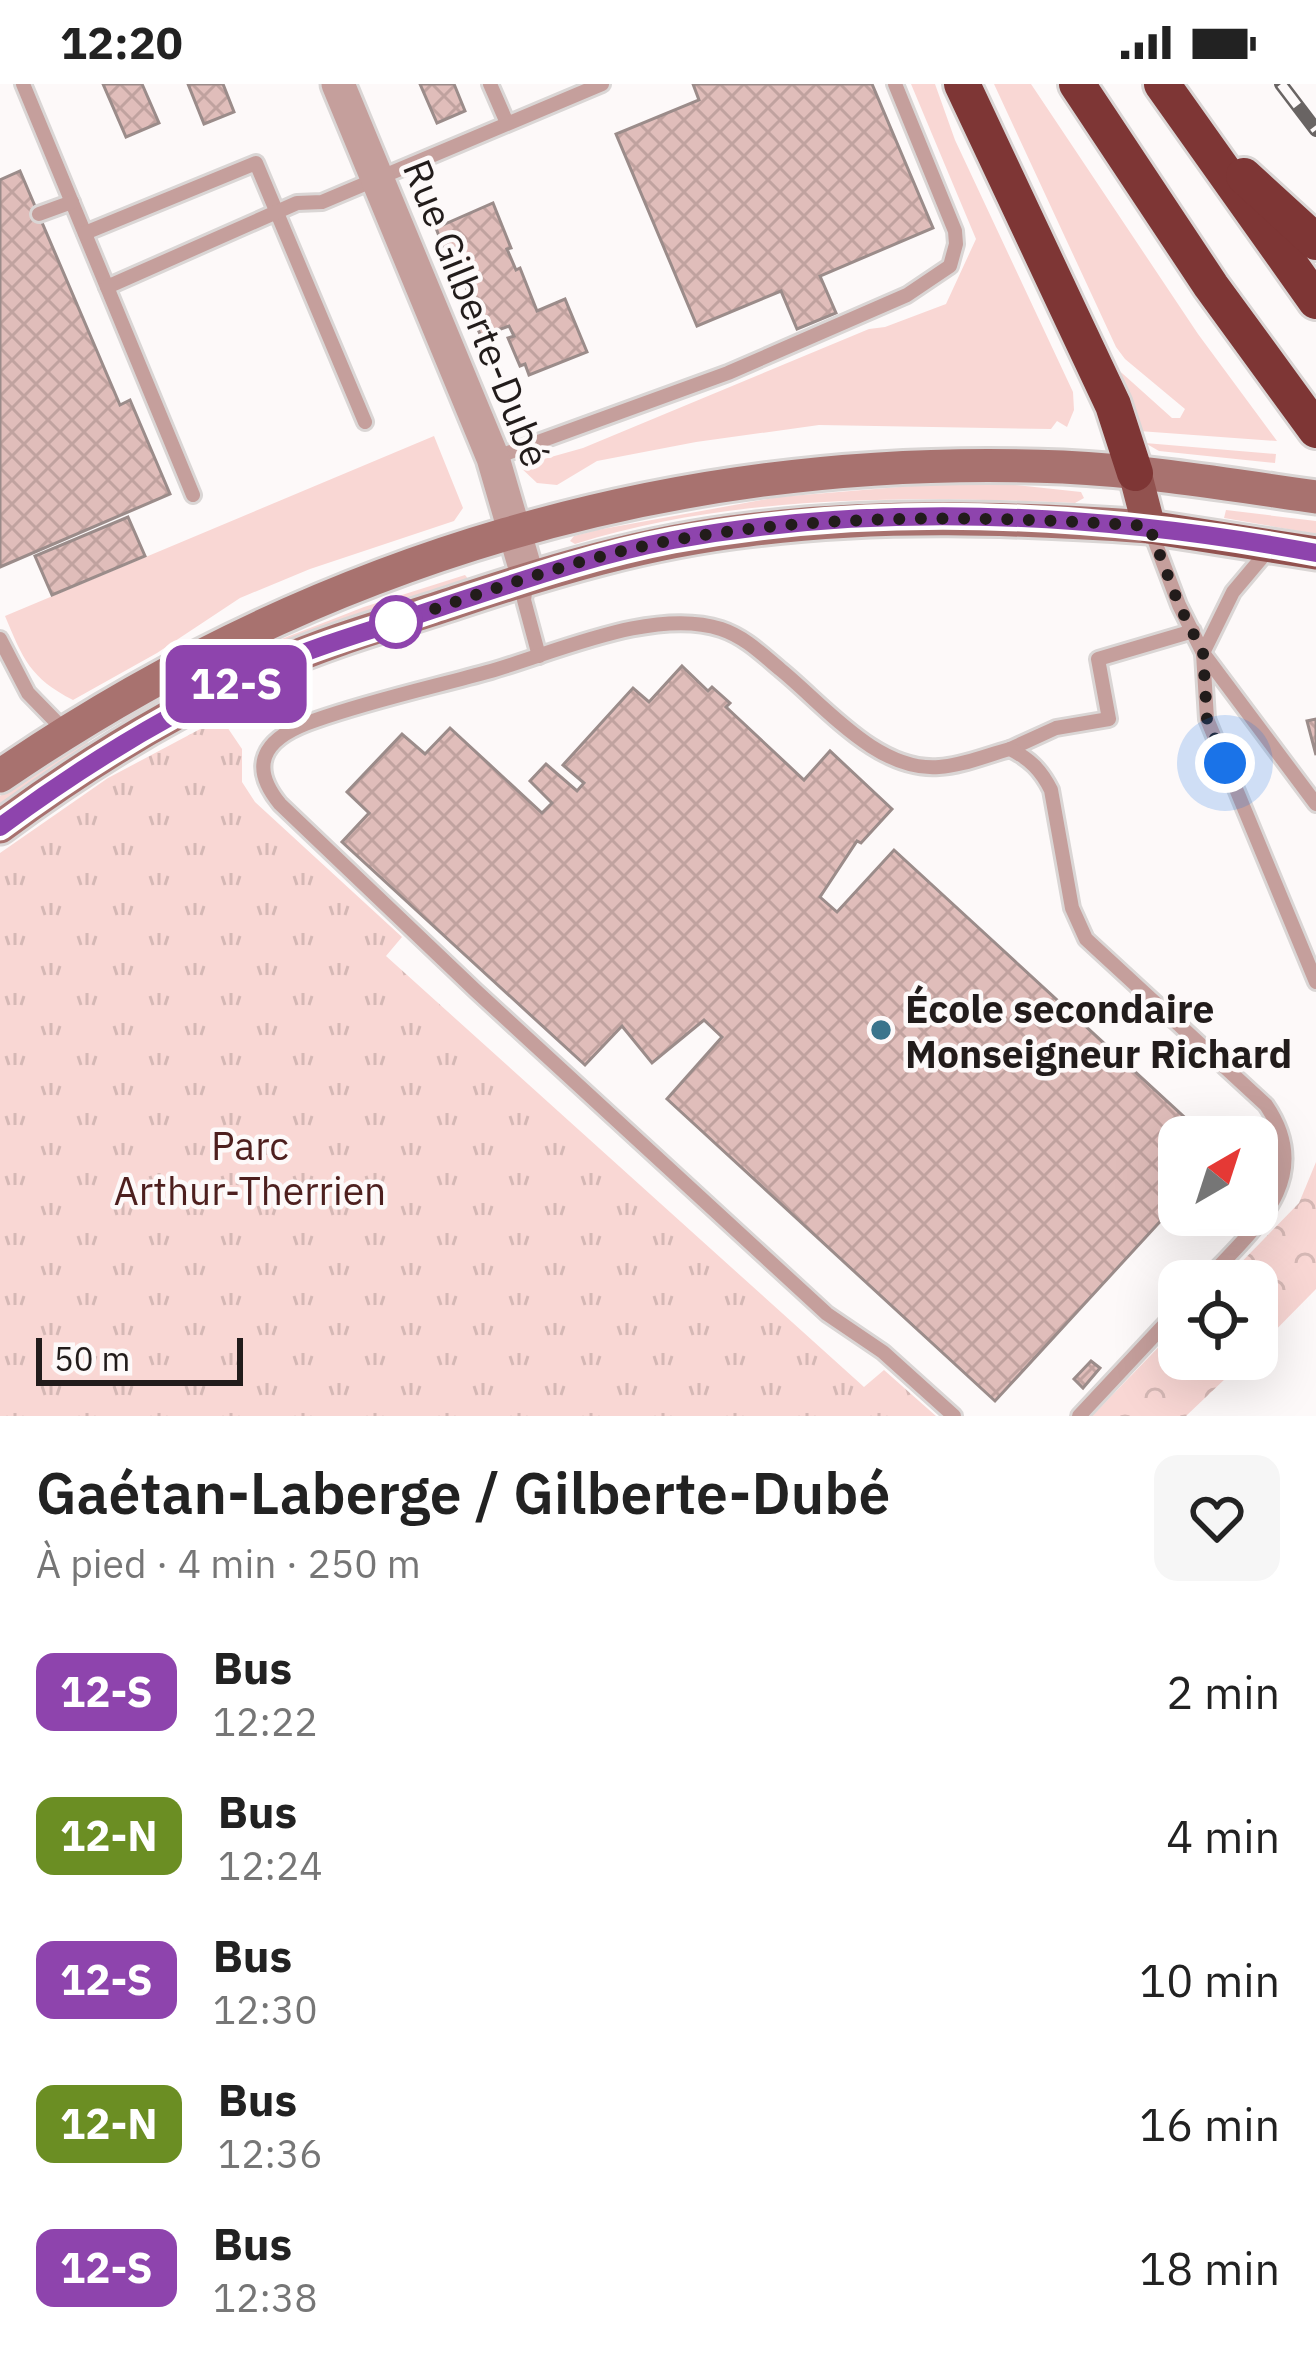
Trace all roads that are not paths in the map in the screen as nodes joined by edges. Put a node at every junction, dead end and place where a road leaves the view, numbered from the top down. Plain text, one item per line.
1 (23, 84) edge
2 (338, 84) edge
3 (490, 84) edge
4 (602, 84) edge
5 (895, 84) edge
6 (962, 84) edge
7 (1077, 84) edge
8 (1162, 84) edge
9 (572, 90) edge
10 (507, 123) junction
11 (1192, 129) junction
12 (377, 178) junction
13 (72, 202) junction
14 (39, 214) dead end
15 (278, 214) junction
16 (85, 233) junction
17 (1316, 242) edge
18 (107, 287) junction
19 (1316, 301) edge
20 (365, 422) dead end
21 (1314, 428) edge
22 (493, 458) junction
23 (1135, 473) junction
24 (193, 495) dead end
25 (1316, 497) edge
26 (1149, 526) junction
27 (515, 532) junction
28 (1273, 545) junction
29 (1316, 553) edge
30 (528, 578) junction
31 (1192, 631) junction
32 (0, 639) edge
33 (1203, 653) junction
34 (538, 656) junction
35 (96, 715) junction
36 (66, 732) junction
37 (116, 748) junction
38 (1010, 748) junction
39 (0, 776) edge
40 (1316, 804) edge
41 (0, 827) edge
42 (1316, 982) edge
43 (1224, 1260) edge
44 (1158, 1331) edge
45 (954, 1416) edge
46 (1079, 1416) edge

1 - 13 lane
2 - 12 street, Rue Gilberte-Dubé
3 - 10 lane
4 - 9 lane
5 - 22 lane
6 - 23 highway
7 - 21 highway
8 - 11 highway
9 - 10 lane
10 - 12 lane
11 - 17 highway
11 - 19 highway
12 - 15 lane
12 - 22 street, Rue Gilberte-Dubé
13 - 14 lane
13 - 16 lane
15 - 16 lane
15 - 18 lane
15 - 20 lane
16 - 18 lane
18 - 24 lane
22 - 27 street, Rue Gilberte-Dubé
23 - 25 main road
23 - 26 main road
23 - 27 main road
26 - 28 main road
26 - 30 main road
26 - 31 lane
27 - 30 street, Rue Gilberte-Dubé
27 - 35 main road
28 - 29 main road
28 - 33 lane
30 - 34 lane
30 - 37 main road
31 - 33 lane
31 - 38 lane
32 - 36 lane
33 - 40 lane
33 - 42 lane
34 - 38 lane
34 - 45 lane
35 - 36 main road
35 - 37 main road
36 - 39 main road
37 - 41 main road
38 - 43 lane
44 - 46 lane

